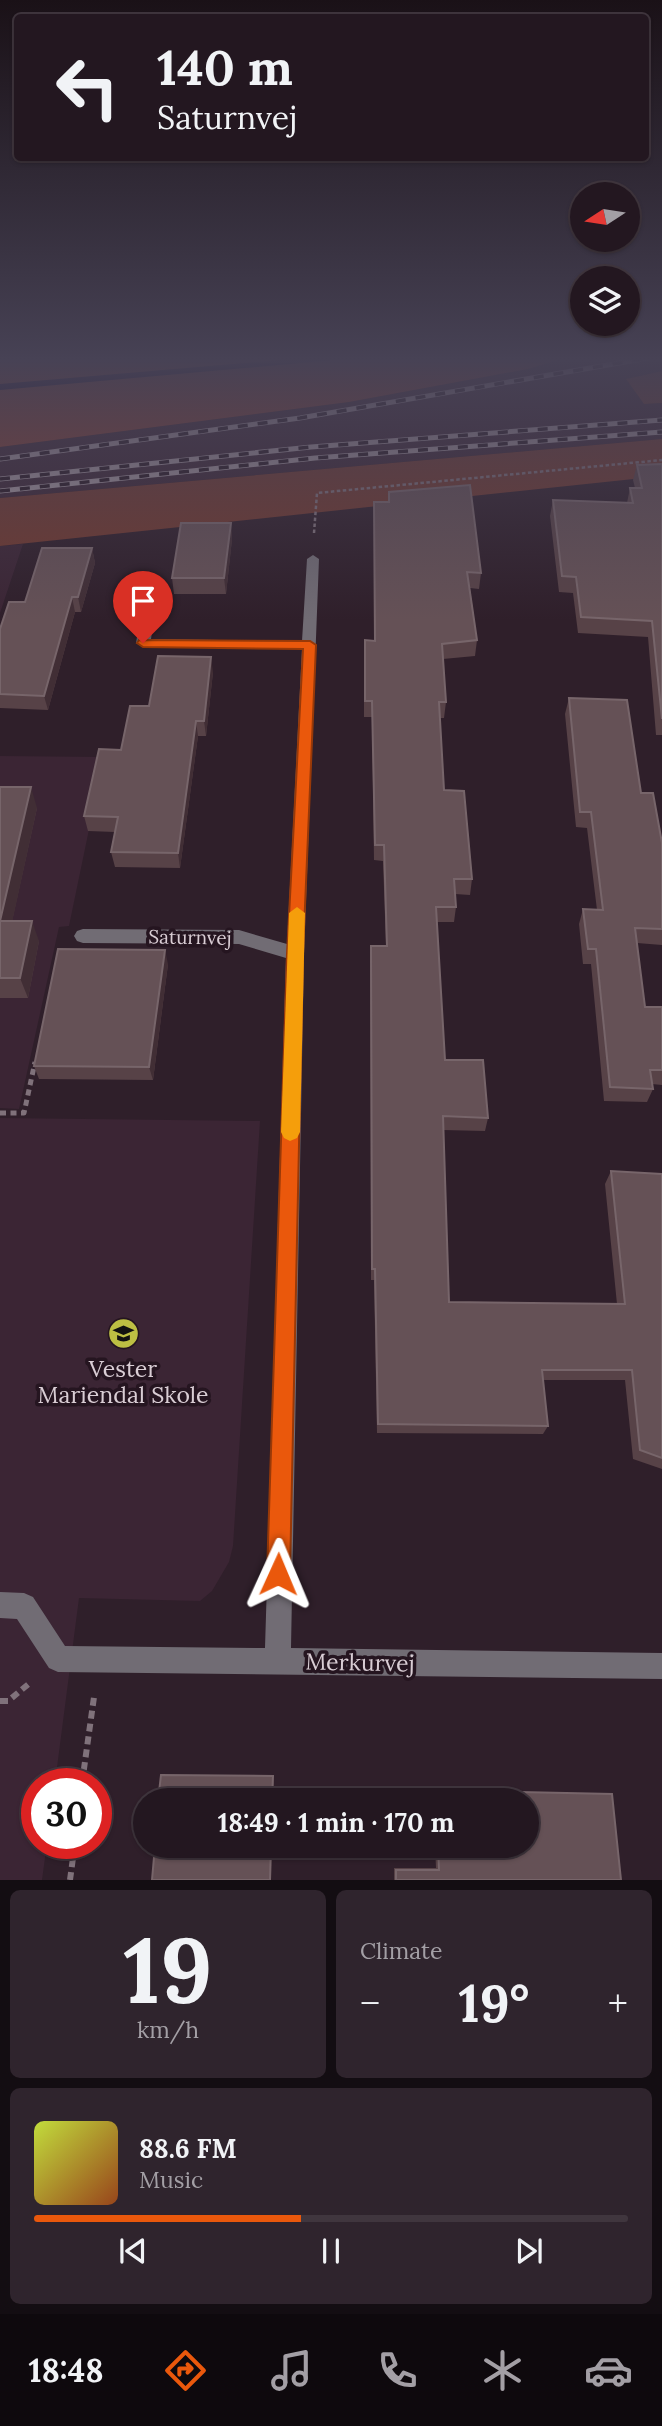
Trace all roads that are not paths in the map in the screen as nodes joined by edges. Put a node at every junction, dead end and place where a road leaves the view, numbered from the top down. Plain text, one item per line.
1 (313, 559) road end
2 (146, 625) dead end
3 (310, 645) junction
4 (83, 936) dead end
5 (295, 954) junction
6 (0, 1605) edge
7 (278, 1660) junction
8 (662, 1666) edge

1 - 3 street
2 - 3 street
3 - 5 street
4 - 5 street, Saturnvej
5 - 7 street
6 - 7 street, Merkurvej
7 - 8 street, Merkurvej

